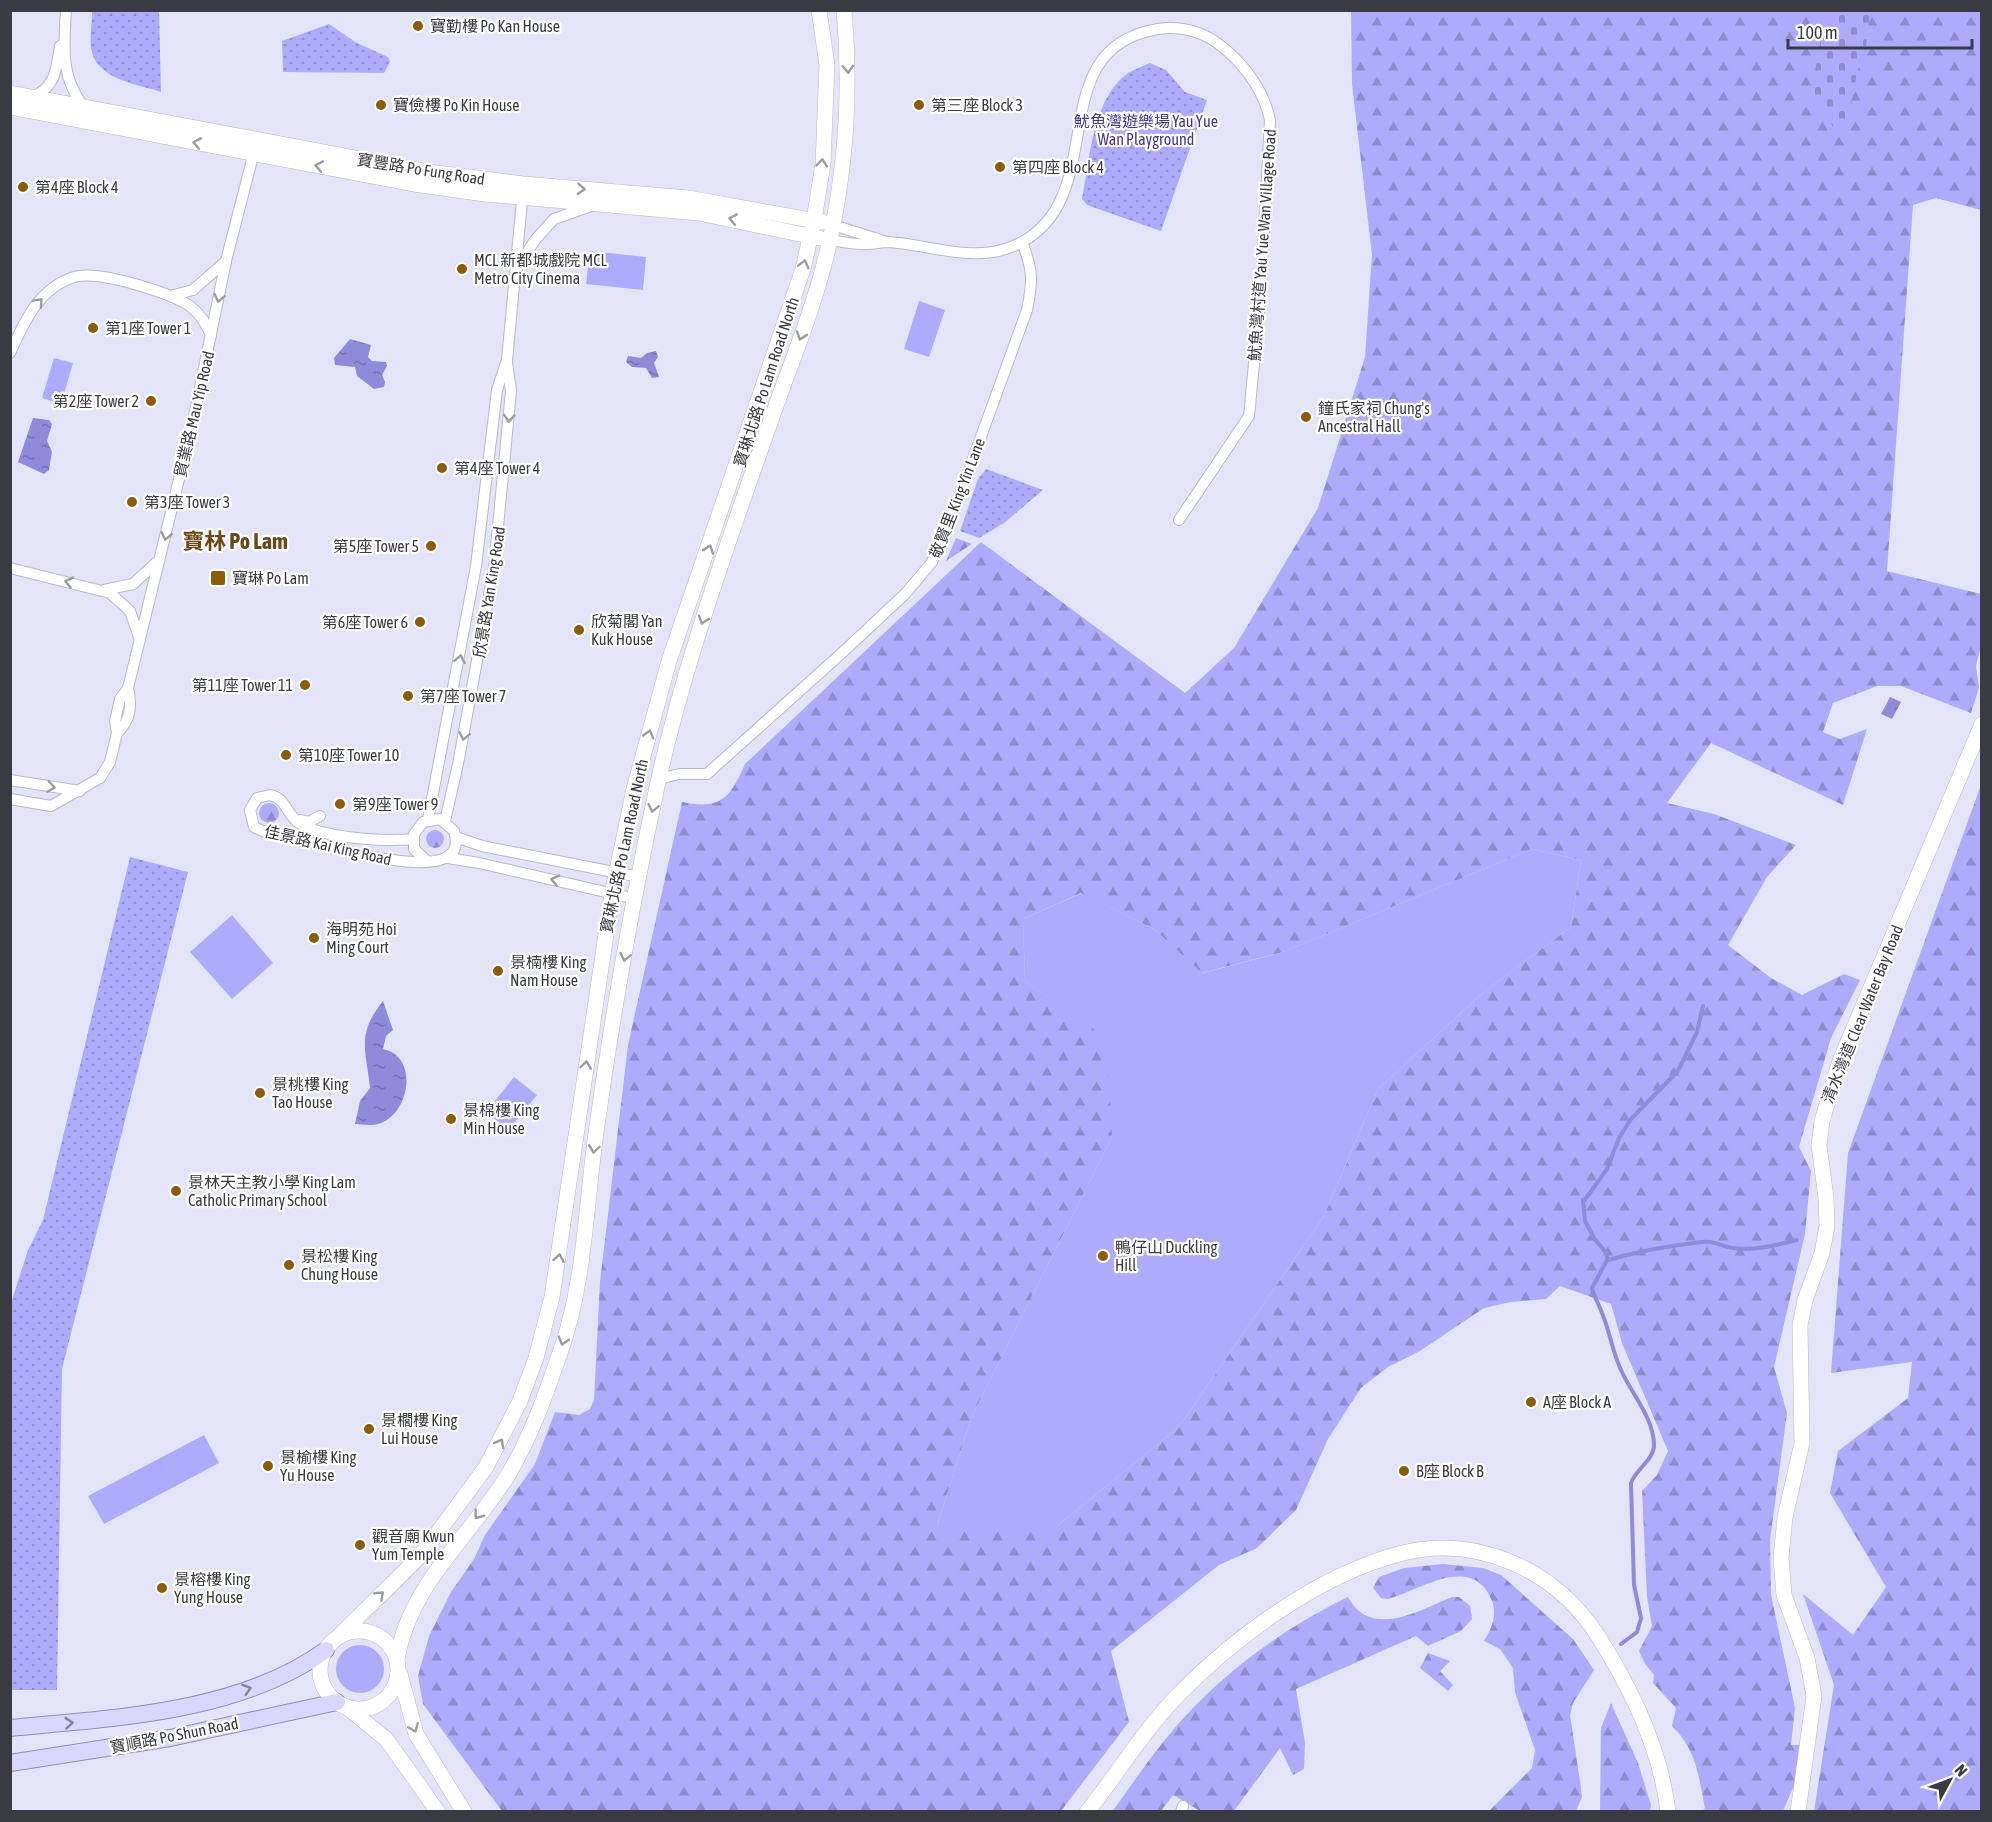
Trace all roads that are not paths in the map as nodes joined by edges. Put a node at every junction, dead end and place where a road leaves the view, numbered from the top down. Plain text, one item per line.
1 (66, 10) edge
2 (819, 10) edge
3 (844, 10) edge
4 (65, 22) junction
5 (10, 93) edge
6 (33, 97) junction
7 (83, 106) junction
8 (10, 107) edge
9 (256, 147) junction
10 (523, 191) junction
11 (594, 205) junction
12 (814, 220) junction
13 (833, 225) junction
14 (810, 236) junction
15 (830, 240) junction
16 (888, 242) junction
17 (1022, 242) junction
18 (226, 261) junction
19 (517, 268) junction
20 (170, 296) junction
21 (211, 336) junction
22 (10, 352) edge
23 (507, 360) junction
24 (1179, 519) dead end
25 (161, 557) junction
26 (10, 568) edge
27 (101, 590) junction
28 (140, 640) junction
29 (1982, 724) edge
30 (659, 779) junction
31 (10, 780) edge
32 (81, 791) junction
33 (10, 799) edge
34 (320, 816) dead end
35 (293, 818) junction
36 (428, 820) junction
37 (445, 821) junction
38 (456, 837) junction
39 (413, 838) junction
40 (448, 858) junction
41 (427, 861) junction
42 (616, 873) junction
43 (639, 877) junction
44 (612, 894) junction
45 (636, 899) junction
46 (339, 1636) junction
47 (326, 1650) junction
48 (398, 1665) junction
49 (343, 1705) junction
50 (10, 1728) edge
51 (10, 1763) edge
52 (438, 1812) edge
53 (464, 1812) edge
54 (1087, 1812) edge
55 (1668, 1812) edge
56 (1798, 1812) edge

1 - 4 street
12 -> 2 main road, 寶琳北路 Po Lam Road North
3 -> 13 main road, 寶琳北路 Po Lam Road North
4 - 6 street
4 - 7 street
5 - 6 main road, 寶豐路 Po Fung Road
6 - 7 main road, 寶豐路 Po Fung Road
7 - 9 main road, 寶豐路 Po Fung Road
9 -> 8 main road, 寶豐路 Po Fung Road
9 - 10 main road, 寶豐路 Po Fung Road
9 - 18 street, 貿業路 Mau Yip Road
10 - 11 main road, 寶豐路 Po Fung Road
10 -> 12 main road, 寶豐路 Po Fung Road
10 - 19 street, 欣景路 Yan King Road
14 -> 11 main road, 寶豐路 Po Fung Road
11 - 19 street, 欣景路 Yan King Road
12 - 13 main road, 寶豐路 Po Fung Road
12 - 14 main road, 寶琳北路 Po Lam Road North
13 - 15 main road, 寶琳北路 Po Lam Road North
13 - 16 street, 魷魚灣村道 Yau Yue Wan Village Road
14 - 15 main road, 寶豐路 Po Fung Road
42 -> 14 main road, 寶琳北路 Po Lam Road North
15 - 16 street, 魷魚灣村道 Yau Yue Wan Village Road
15 -> 30 main road, 寶琳北路 Po Lam Road North
16 - 17 street, 魷魚灣村道 Yau Yue Wan Village Road
17 - 24 street, 魷魚灣村道 Yau Yue Wan Village Road
17 - 30 street, 敬賢里 King Yin Lane
18 - 20 street
18 -> 21 street, 貿業路 Mau Yip Road
19 - 23 street, 欣景路 Yan King Road
20 - 21 street
22 -> 20 street
21 -> 25 street, 貿業路 Mau Yip Road
36 -> 23 street, 欣景路 Yan King Road
23 -> 37 street, 欣景路 Yan King Road
25 - 27 street
25 - 28 street, 貿業路 Mau Yip Road
27 -> 26 street
27 - 28 street
28 - 32 street, 貿業路 Mau Yip Road
29 - 56 main road, 清水灣道 Clear Water Bay Road
30 -> 43 main road, 寶琳北路 Po Lam Road North
31 -> 32 street
32 - 33 street, 貿業路 Mau Yip Road
34 - 35 street
35 - 39 street, 佳景路 Kai King Road
35 - 41 street, 佳景路 Kai King Road
36 - 37 street
36 - 39 street, 佳景路 Kai King Road
37 - 38 street
38 - 40 street
38 - 42 street
39 - 41 street, 佳景路 Kai King Road
40 - 41 street, 佳景路 Kai King Road
44 -> 40 street, 佳景路 Kai King Road
42 - 43 street
42 - 44 main road, 寶琳北路 Po Lam Road North
43 - 45 main road, 寶琳北路 Po Lam Road North
44 - 45 street, 佳景路 Kai King Road
46 -> 44 main road, 寶琳北路 Po Lam Road North
45 -> 48 main road, 寶琳北路 Po Lam Road North
46 - 47 main road
46 - 48 main road
47 - 49 main road
50 -> 47 main road, 寶順路 Po Shun Road
48 - 49 main road
48 -> 53 main road
49 - 51 main road, 寶順路 Po Shun Road
49 - 52 main road
54 - 55 main road

